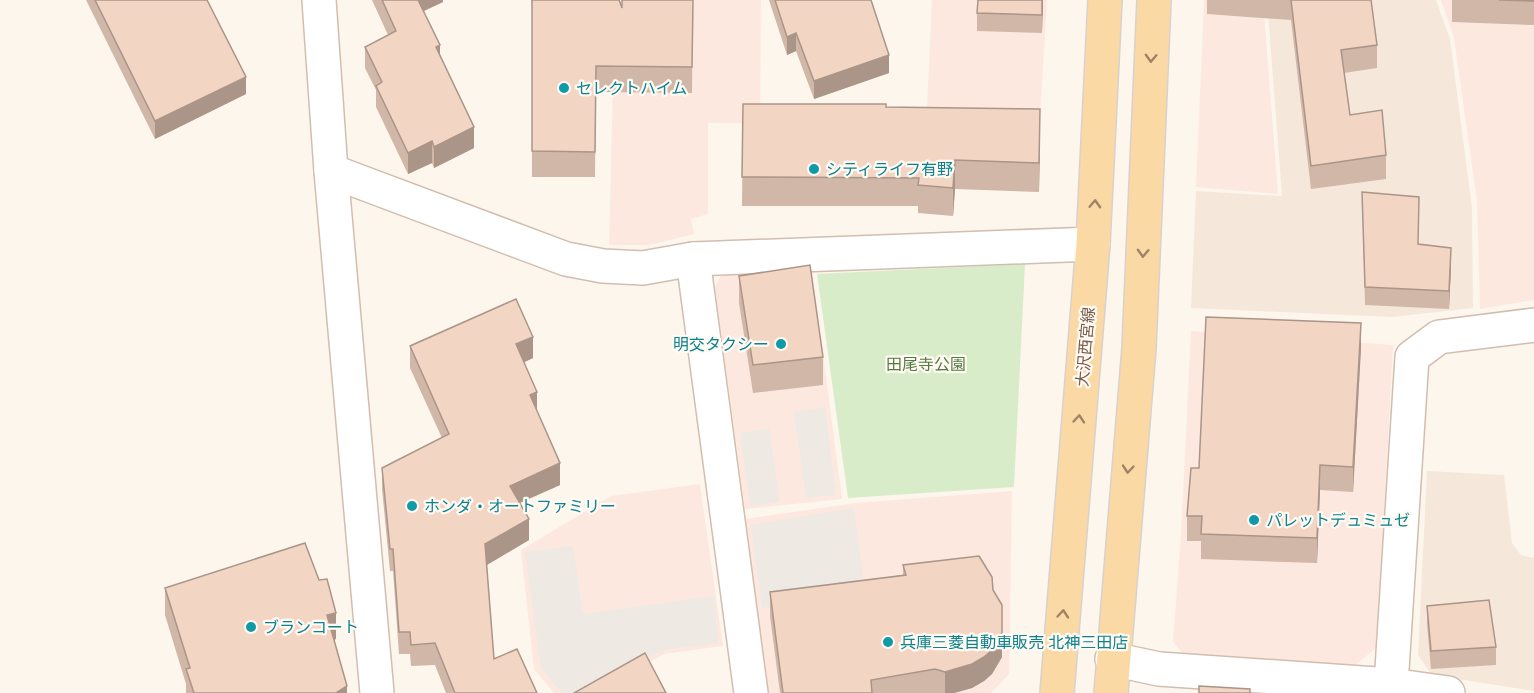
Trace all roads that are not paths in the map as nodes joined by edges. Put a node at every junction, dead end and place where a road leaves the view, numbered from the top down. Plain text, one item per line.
1 (319, 0) edge
2 (1105, 0) edge
3 (1154, 0) edge
4 (332, 171) junction
5 (1093, 244) junction
6 (693, 259) junction
7 (1534, 325) edge
8 (1112, 659) junction
9 (1159, 681) edge
10 (1391, 685) junction
11 (377, 693) edge
12 (751, 693) edge
13 (1057, 693) edge
14 (1111, 693) edge
15 (1448, 693) edge

1 - 4 street
5 -> 2 main road, 大沢西宮線
3 -> 8 main road
4 - 6 street
4 - 11 street
5 - 6 street
13 -> 5 main road, 大沢西宮線
6 - 12 street
7 - 10 street
8 - 9 street
8 - 14 main road
9 - 10 street
10 - 15 street

